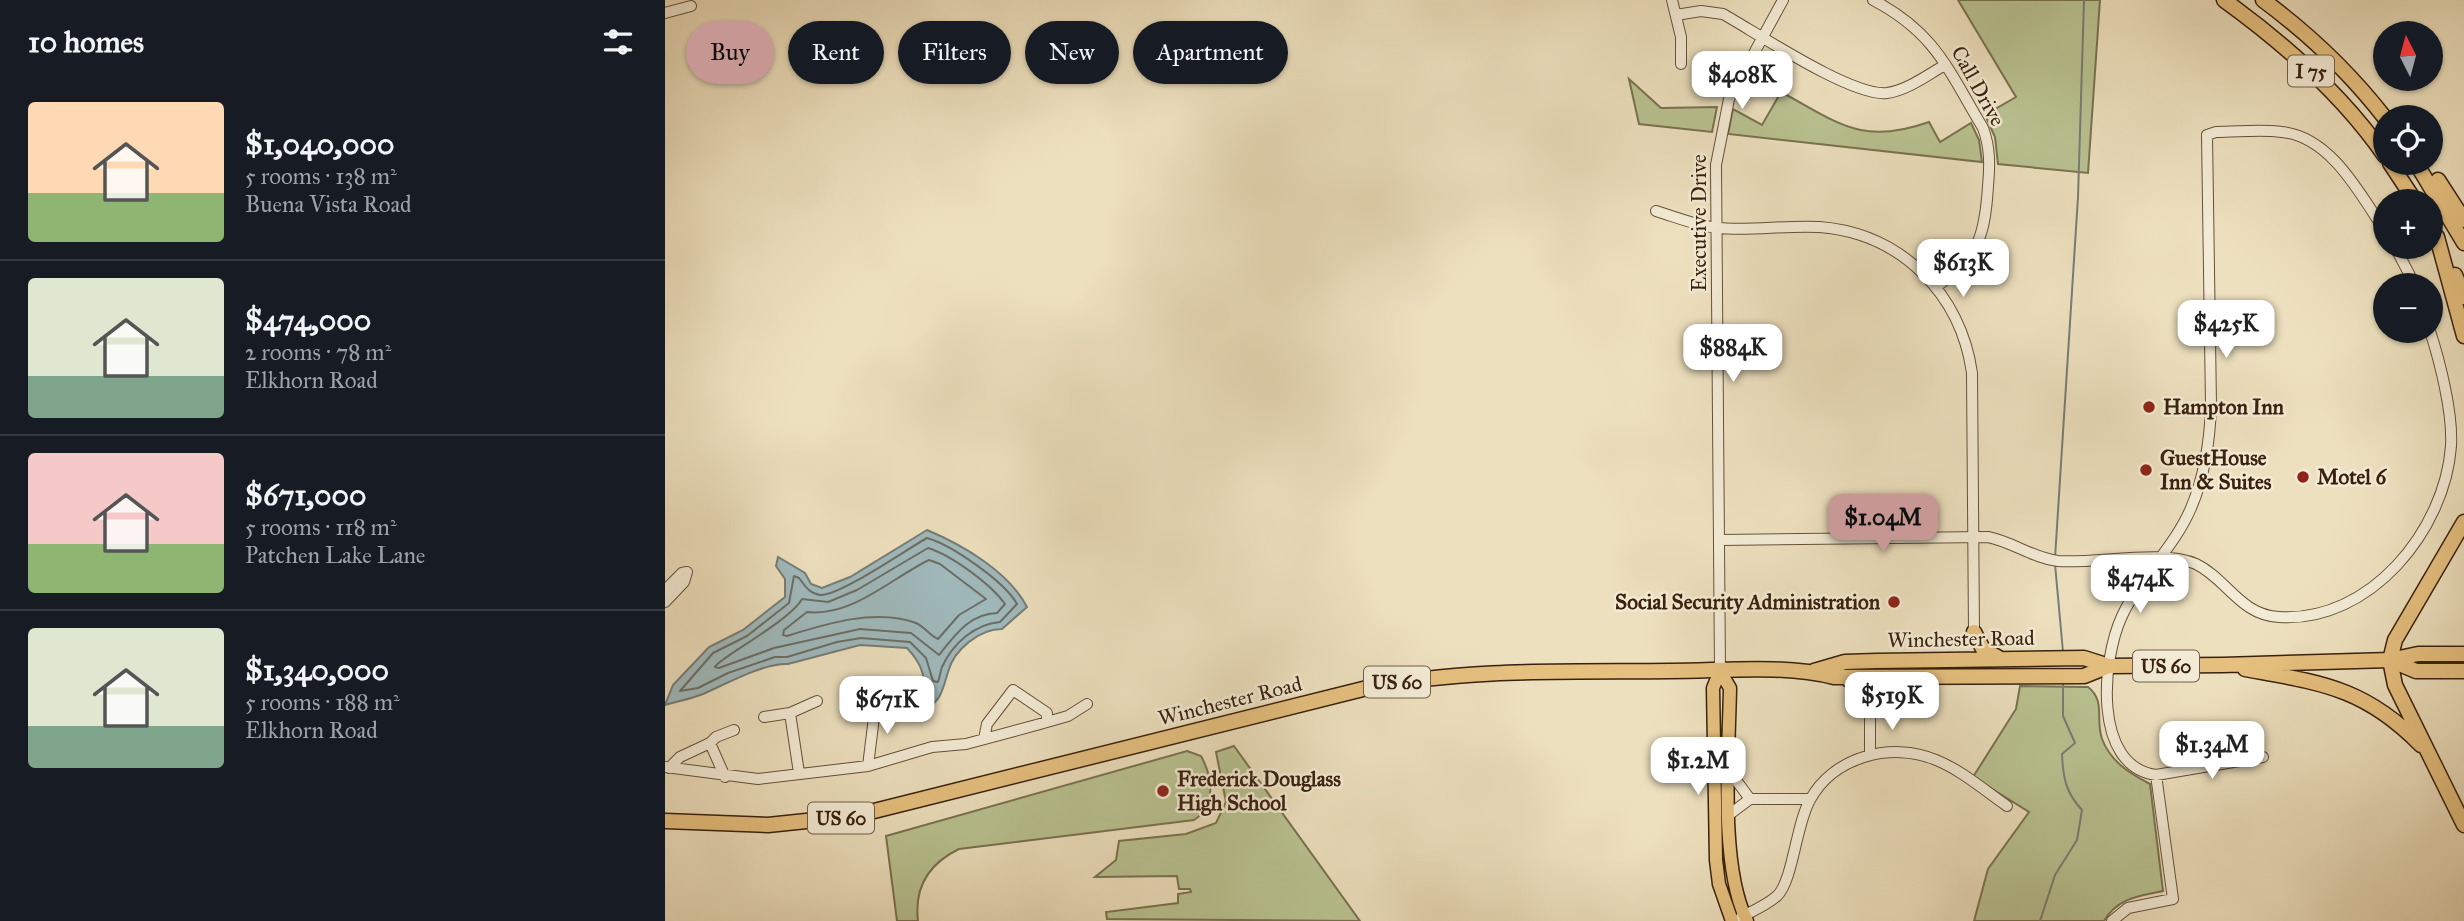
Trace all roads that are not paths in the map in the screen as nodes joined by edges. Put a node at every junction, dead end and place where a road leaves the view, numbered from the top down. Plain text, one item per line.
1 (1672, 0) edge
2 (1783, 0) edge
3 (1873, 0) edge
4 (2224, 0) edge
5 (2263, 0) edge
6 (1888, 3) edge
7 (691, 6) dead end
8 (665, 13) edge
9 (1676, 15) junction
10 (1764, 37) junction
11 (1681, 64) dead end
12 (1945, 65) junction
13 (2373, 105) edge
14 (2373, 142) edge
15 (2423, 175) edge
16 (2433, 175) edge
17 (1656, 211) dead end
18 (2373, 215) edge
19 (2464, 219) edge
20 (1717, 228) junction
21 (2464, 243) edge
22 (2443, 252) edge
23 (2442, 259) edge
24 (1937, 286) junction
25 (2464, 297) edge
26 (2464, 336) edge
27 (2432, 343) edge
28 (2464, 522) edge
29 (1974, 537) junction
30 (1720, 540) junction
31 (2160, 559) junction
32 (665, 590) edge
33 (665, 602) edge
34 (1975, 632) junction
35 (2464, 654) edge
36 (1949, 660) junction
37 (2003, 660) junction
38 (2390, 660) junction
39 (2223, 665) junction
40 (2109, 666) junction
41 (1720, 671) junction
42 (1812, 671) junction
43 (2464, 671) edge
44 (1903, 676) junction
45 (1834, 677) junction
46 (856, 697) dead end
47 (817, 701) dead end
48 (876, 701) junction
49 (897, 704) dead end
50 (1087, 704) dead end
51 (1873, 710) junction
52 (790, 713) junction
53 (764, 717) dead end
54 (1047, 722) junction
55 (734, 730) dead end
56 (984, 739) junction
57 (711, 743) junction
58 (1873, 755) junction
59 (2430, 755) junction
60 (2263, 757) dead end
61 (868, 766) junction
62 (667, 768) edge
63 (1730, 772) junction
64 (799, 773) junction
65 (2156, 775) junction
66 (725, 777) junction
67 (1750, 799) junction
68 (1810, 799) junction
69 (2007, 806) dead end
70 (1730, 814) junction
71 (665, 821) edge
72 (2464, 825) edge
73 (1739, 920) edge
74 (2112, 921) edge

1 - 9 street
2 - 10 street, Executive Drive
3 - 6 street, Call Drive
4 - 14 highway, I 75
5 - 13 highway, I 75
6 - 12 street, Call Drive
7 - 8 street
9 - 10 street
9 - 11 street
10 - 12 street
10 - 20 street, Executive Drive
12 - 24 street, Call Drive
15 - 21 highway
16 - 19 highway
17 - 20 street
18 - 31 street
20 - 24 street
20 - 30 street, Executive Drive
22 - 25 highway
23 - 26 highway
24 - 29 street
27 - 31 street
28 - 38 highway
29 - 30 street
29 - 31 street
29 - 34 street
30 - 41 street, Executive Drive
31 - 40 street
32 - 33 street
34 - 36 highway
34 - 37 highway
35 - 38 highway, Winchester Road / US 60
36 - 37 highway, Winchester Road / US 60
36 - 42 highway, Winchester Road / US 60
37 - 40 highway, Winchester Road / US 60
38 - 39 highway, Winchester Road / US 60
38 - 43 highway, Winchester Road / US 60
38 - 59 highway
39 - 40 highway, Winchester Road / US 60
39 - 59 highway
40 - 44 highway, Winchester Road / US 60
40 - 65 street
41 - 42 highway, Winchester Road / US 60
41 - 63 main road
41 - 71 highway, Winchester Road / US 60
41 - 73 main road
42 - 45 highway, Winchester Road / US 60
44 - 45 highway, Winchester Road / US 60
44 - 51 highway
45 - 51 highway
46 - 48 street
47 - 52 street
48 - 49 street
48 - 61 street
50 - 54 street
51 - 58 street
52 - 53 street
52 - 64 street
54 - 56 street
54 - 56 street
55 - 57 street
56 - 61 street
57 - 62 street
57 - 66 street
58 - 68 street
58 - 69 street
59 - 72 highway
60 - 65 street
61 - 64 street
62 - 66 street
63 - 67 street
63 - 70 main road
64 - 66 street
65 - 74 street
67 - 68 street
67 - 70 street
68 - 73 street
70 - 73 main road

